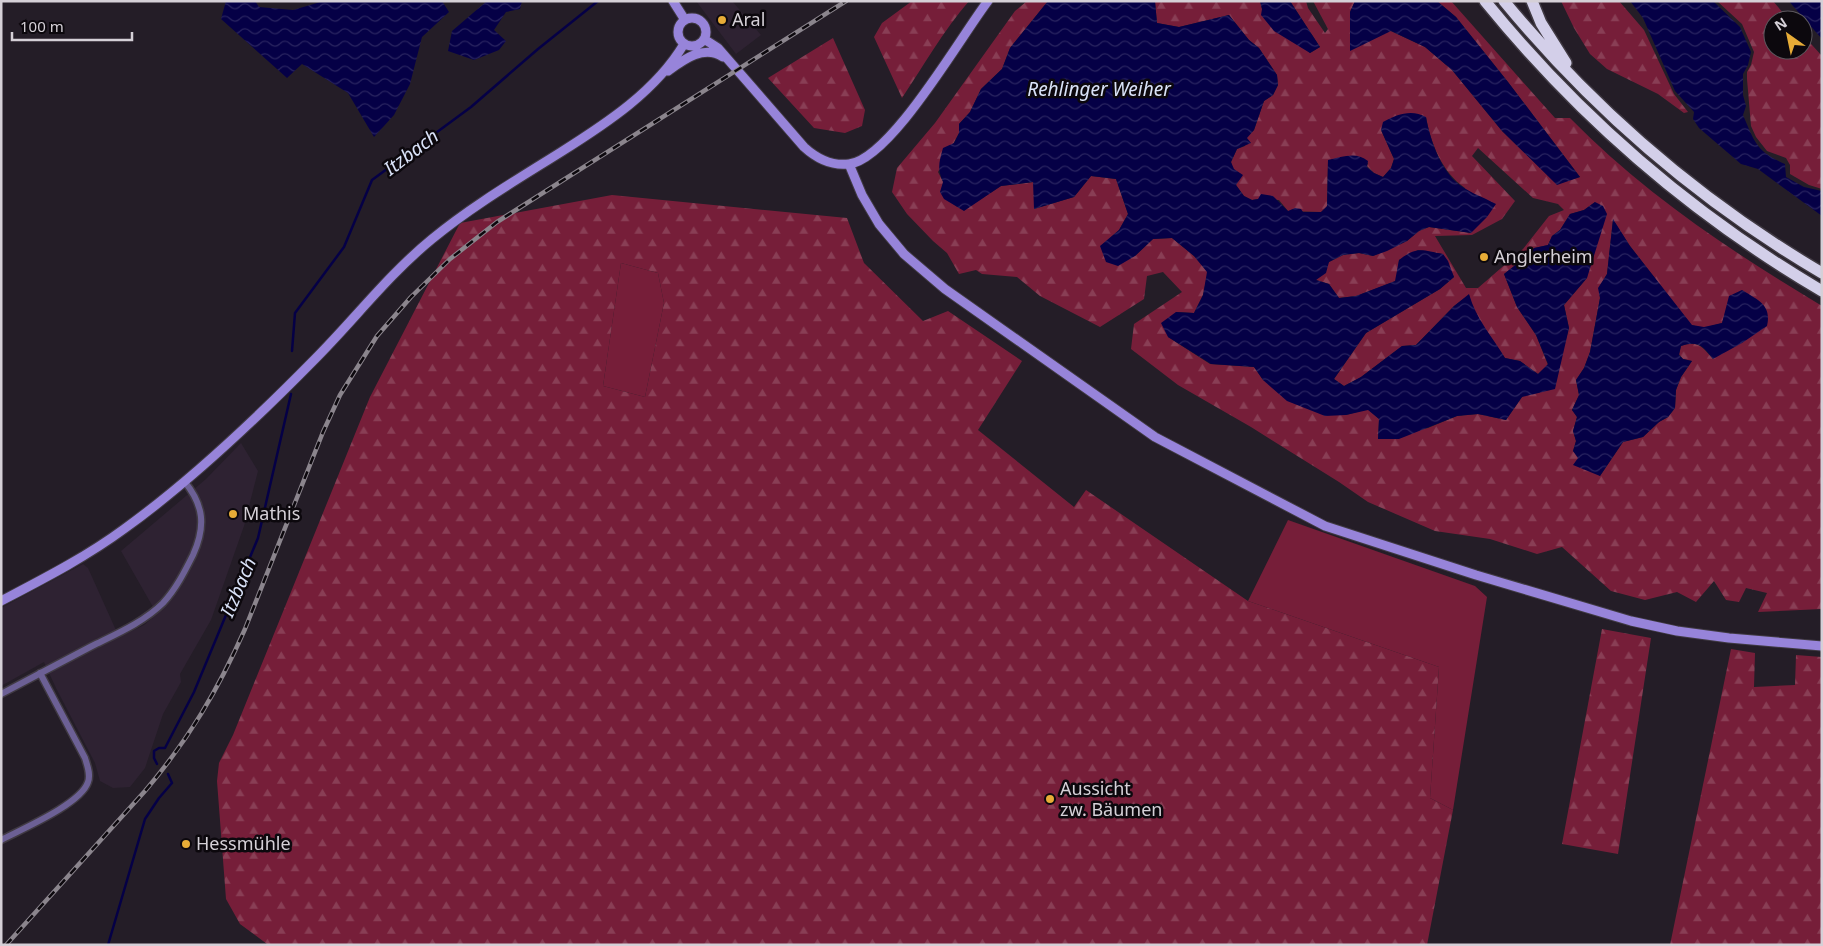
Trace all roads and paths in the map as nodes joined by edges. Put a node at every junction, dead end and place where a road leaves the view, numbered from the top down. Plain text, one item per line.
1 (673, 1) edge
2 (988, 1) edge
3 (1481, 1) edge
4 (1485, 1) edge
5 (1504, 1) edge
6 (1532, 1) edge
7 (685, 20) junction
8 (1504, 25) junction
9 (704, 38) junction
10 (684, 44) junction
11 (731, 64) junction
12 (654, 81) junction
13 (1581, 86) junction
14 (849, 164) junction
15 (1822, 274) edge
16 (1822, 291) edge
17 (184, 481) junction
18 (1, 601) edge
19 (1822, 646) edge
20 (40, 673) junction
21 (1, 694) edge
22 (1, 840) edge

1 - 7 main road
2 - 14 main road
3 - 8 highway
4 - 8 highway
5 - 13 highway
6 - 13 highway
7 - 9 main road
7 - 10 main road
8 - 16 highway
9 - 10 main road
9 - 11 main road
10 - 12 main road
11 - 12 main road
11 - 14 main road
12 - 17 main road
13 - 15 highway
14 - 19 main road
17 - 18 main road
17 - 20 street
20 - 21 street
20 - 22 street

